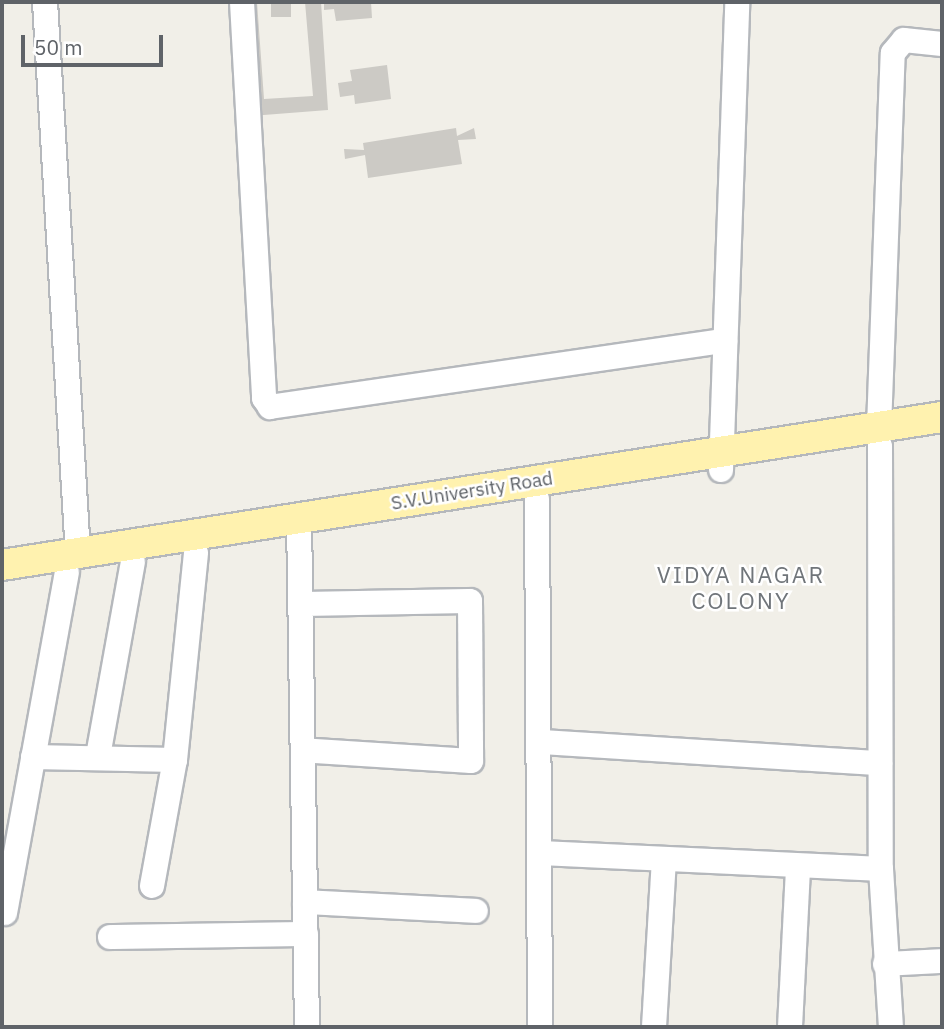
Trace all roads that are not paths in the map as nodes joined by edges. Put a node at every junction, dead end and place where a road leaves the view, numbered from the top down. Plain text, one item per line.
1 (46, 2) edge
2 (242, 2) edge
3 (737, 2) edge
4 (942, 44) edge
5 (725, 341) junction
6 (942, 417) edge
7 (942, 436) edge
8 (880, 437) junction
9 (721, 461) junction
10 (537, 499) junction
11 (299, 527) junction
12 (196, 552) junction
13 (133, 562) junction
14 (72, 564) junction
15 (2, 565) edge
16 (2, 583) edge
17 (301, 604) junction
18 (542, 742) junction
19 (303, 750) junction
20 (98, 756) junction
21 (33, 757) junction
22 (175, 760) junction
23 (880, 763) junction
24 (542, 853) junction
25 (664, 860) junction
26 (798, 868) junction
27 (881, 869) junction
28 (152, 886) dead end
29 (305, 902) junction
30 (476, 911) dead end
31 (5, 914) dead end
32 (306, 934) junction
33 (110, 937) dead end
34 (942, 961) edge
35 (885, 964) junction
36 (307, 1027) edge
37 (540, 1027) edge
38 (654, 1027) edge
39 (790, 1027) edge
40 (891, 1027) edge

1 - 14 street
2 - 5 street
3 - 5 street
4 - 8 street
5 - 9 street
6 - 8 main road, S.V.University Road
7 - 8 main road, S.V.University Road
8 - 9 main road, S.V.University Road
8 - 23 street
9 - 10 main road, S.V.University Road
9 - 11 main road, S.V.University Road
10 - 11 main road, S.V.University Road
10 - 18 street
11 - 12 main road, S.V.University Road
11 - 14 main road, S.V.University Road
11 - 17 street
12 - 13 main road, S.V.University Road
12 - 22 street
13 - 14 main road, S.V.University Road
13 - 20 street
14 - 15 main road, S.V.University Road
14 - 16 main road, S.V.University Road
14 - 21 street
17 - 19 street
17 - 19 street
18 - 23 street
18 - 24 street
19 - 29 street
20 - 21 street
20 - 22 street
21 - 31 street
22 - 28 street
23 - 27 street
24 - 25 street
24 - 37 street
25 - 26 street
25 - 38 street
26 - 27 street
26 - 39 street
27 - 35 street
29 - 30 street
29 - 32 street
32 - 33 street
32 - 36 street
34 - 35 street
35 - 40 street

